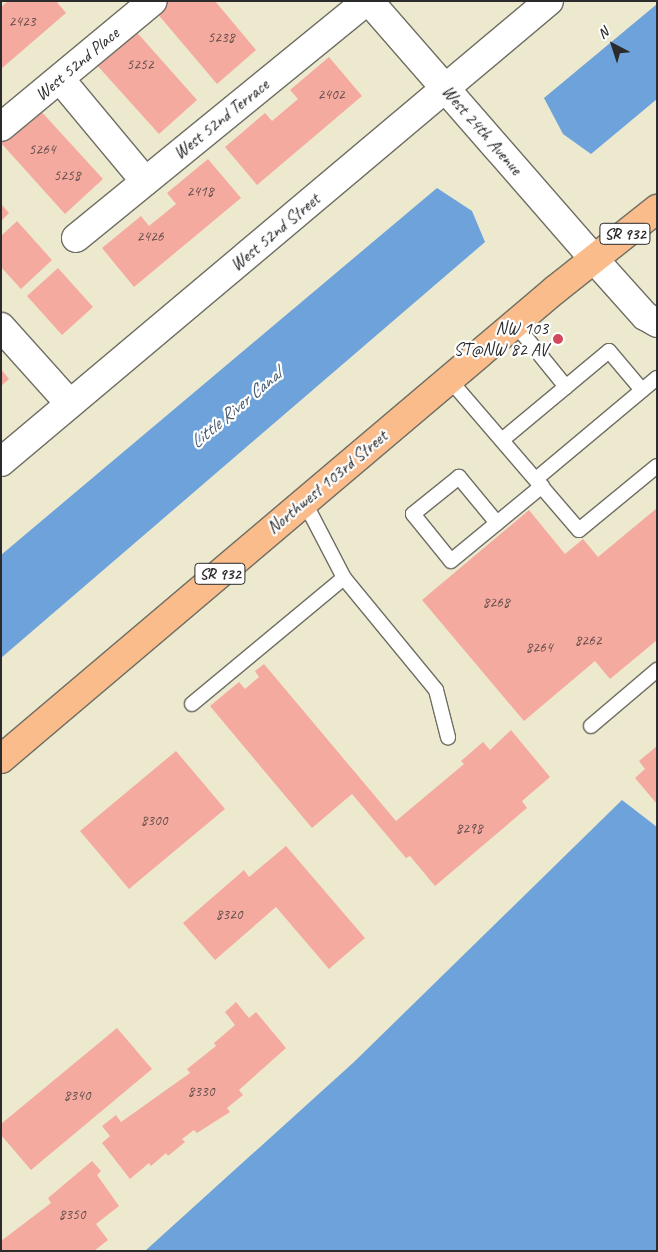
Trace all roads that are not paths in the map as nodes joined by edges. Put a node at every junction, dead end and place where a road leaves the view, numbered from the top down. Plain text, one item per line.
1 (153, 1) edge
2 (368, 1) edge
3 (549, 1) edge
4 (60, 79) junction
5 (446, 88) junction
6 (1, 127) edge
7 (145, 181) junction
8 (657, 209) edge
9 (76, 238) dead end
10 (593, 258) junction
11 (657, 323) edge
12 (515, 324) junction
13 (1, 326) edge
14 (657, 378) edge
15 (449, 379) junction
16 (566, 387) junction
17 (642, 390) junction
18 (70, 404) junction
19 (502, 440) junction
20 (1, 462) edge
21 (657, 466) edge
22 (539, 482) junction
23 (304, 501) junction
24 (497, 523) junction
25 (344, 578) junction
26 (657, 670) edge
27 (192, 704) dead end
28 (590, 726) dead end
29 (448, 737) dead end
30 (1, 758) edge

1 - 4 street, West 52nd Place
2 - 5 street, West 24th Avenue
2 - 7 street, West 52nd Terrace
3 - 5 street, West 52nd Street
4 - 6 street, West 52nd Place
4 - 7 street
5 - 10 street, West 24th Avenue
5 - 18 street, West 52nd Street
7 - 9 street, West 52nd Terrace
8 - 10 main road, Northwest 103rd Street / SR 932
10 - 11 street, West 24th Avenue
10 - 12 main road, Northwest 103rd Street / SR 932
12 - 15 main road, Northwest 103rd Street / SR 932
12 - 16 lane
13 - 18 street
14 - 17 lane
15 - 19 lane
15 - 23 main road, Northwest 103rd Street / SR 932
16 - 17 lane
16 - 19 lane
17 - 22 lane
18 - 20 street, West 52nd Street
19 - 22 lane
21 - 22 lane
22 - 24 lane
23 - 25 lane
23 - 30 main road, Northwest 103rd Street / SR 932
24 - 24 lane
25 - 27 lane
25 - 29 lane
26 - 28 lane

